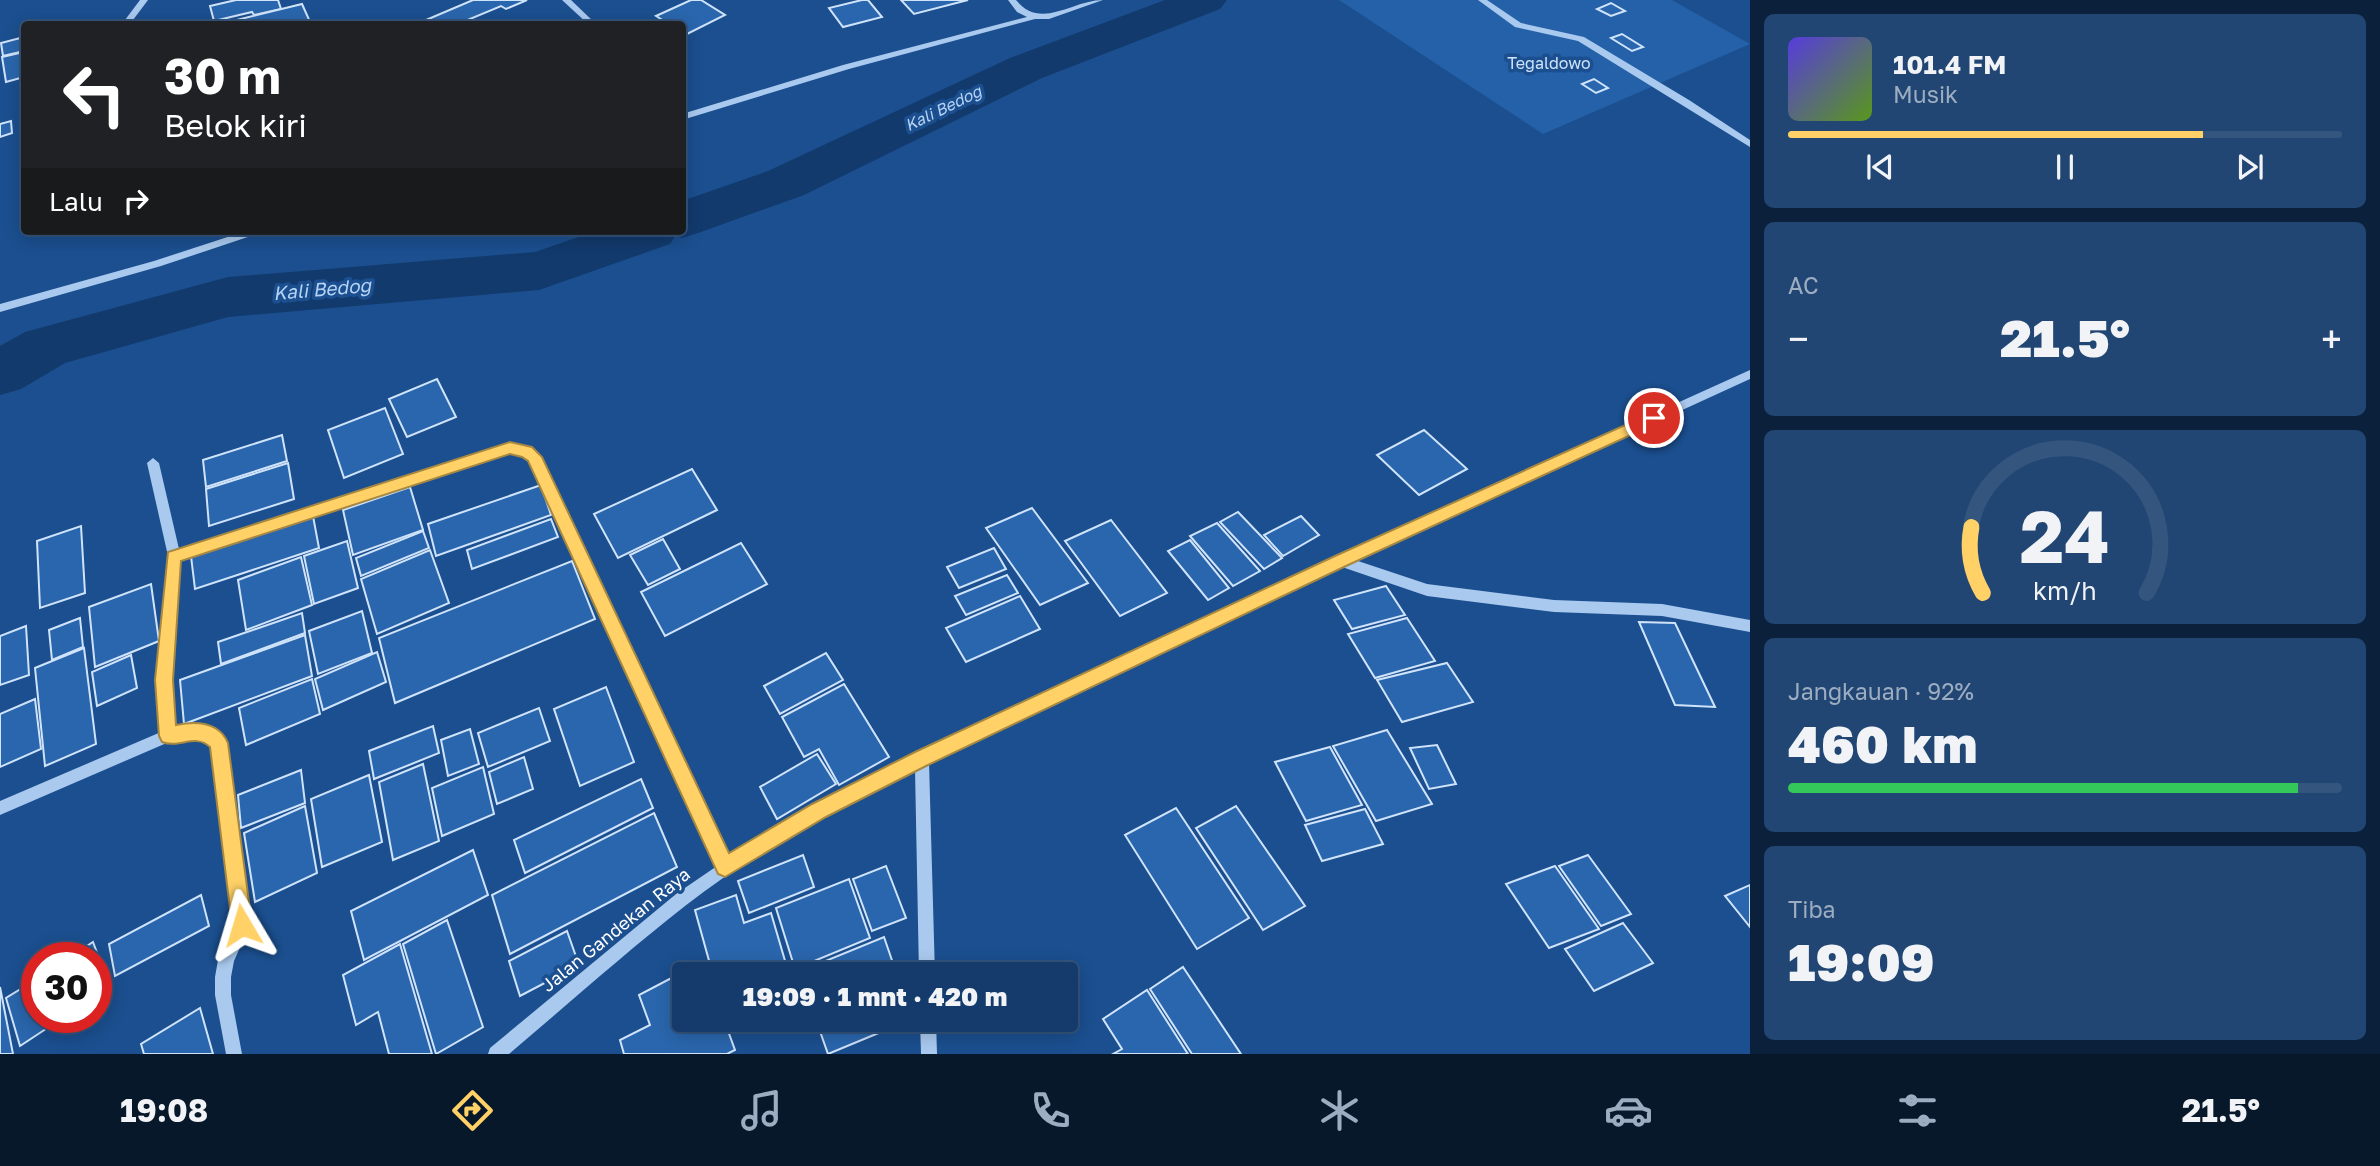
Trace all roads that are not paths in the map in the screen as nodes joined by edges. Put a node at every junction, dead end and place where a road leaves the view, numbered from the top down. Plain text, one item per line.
1 (144, 0) edge
2 (566, 0) edge
3 (1012, 0) edge
4 (1099, 0) edge
5 (1482, 0) edge
6 (1035, 17) junction
7 (128, 21) edge
8 (589, 21) edge
9 (686, 116) edge
10 (1750, 144) edge
11 (227, 235) edge
12 (0, 308) edge
13 (1750, 374) edge
14 (153, 463) dead end
15 (174, 556) junction
16 (1340, 561) junction
17 (1750, 626) edge
18 (168, 736) junction
19 (922, 758) junction
20 (0, 808) edge
21 (725, 867) junction
22 (927, 962) edge
23 (928, 1032) edge
24 (234, 1054) edge
25 (496, 1054) edge
26 (929, 1054) edge

1 - 7 street
2 - 8 street
3 - 6 street
4 - 6 street
5 - 10 street
6 - 9 street
11 - 12 street
13 - 16 street, Jalan Gandekan Raya
14 - 15 street
15 - 18 street
15 - 21 street
16 - 17 street
16 - 19 street, Jalan Gandekan Raya
18 - 20 street
18 - 24 street
19 - 21 street, Jalan Gandekan Raya
19 - 22 street
21 - 25 street, Jalan Gandekan Raya
23 - 26 street

